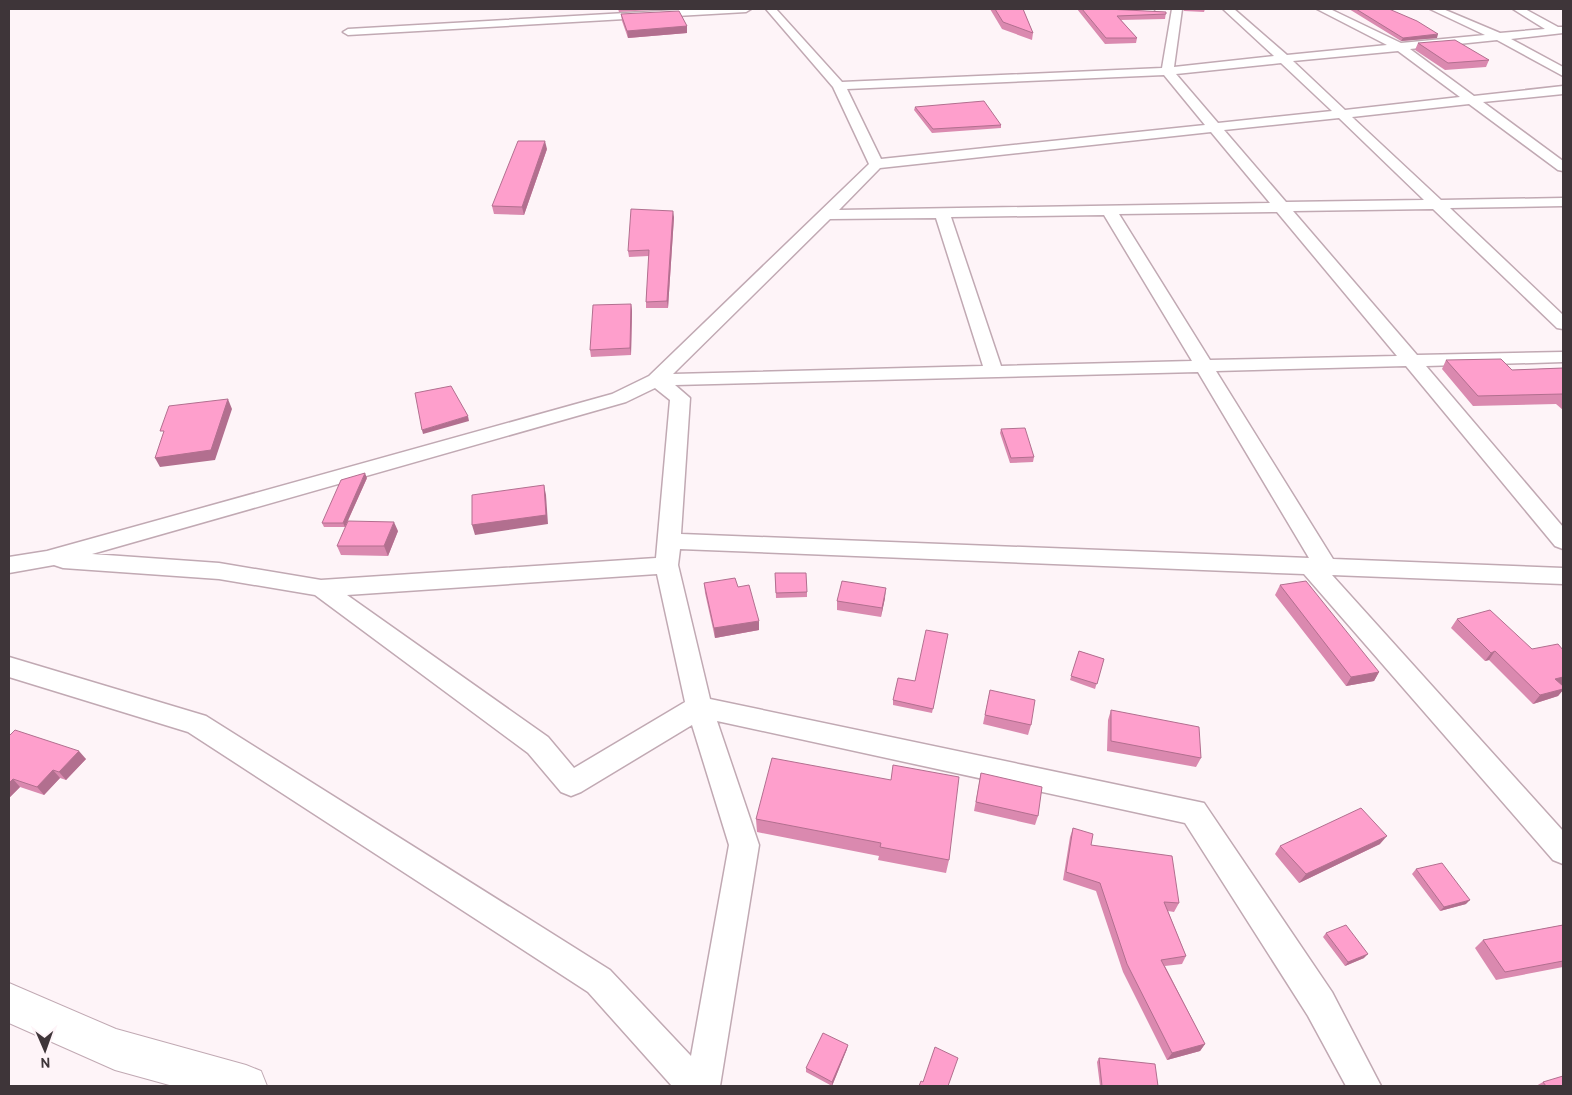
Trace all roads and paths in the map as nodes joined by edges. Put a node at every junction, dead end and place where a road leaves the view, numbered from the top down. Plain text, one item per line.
1 (746, 9) edge
2 (772, 9) edge
3 (1106, 9) edge
4 (1228, 9) edge
5 (1322, 9) edge
6 (1435, 9) edge
7 (1518, 9) edge
8 (1171, 11) edge
9 (1560, 30) edge
10 (348, 32) dead end
11 (1499, 37) junction
12 (1400, 47) junction
13 (1284, 59) junction
14 (1167, 71) junction
15 (1563, 72) edge
16 (839, 86) junction
17 (1563, 90) edge
18 (1472, 100) junction
19 (1342, 114) junction
20 (1214, 127) junction
21 (876, 164) junction
22 (1563, 167) edge
23 (1563, 202) edge
24 (1437, 204) junction
25 (1282, 207) junction
26 (1109, 210) junction
27 (942, 213) junction
28 (826, 215) junction
29 (1563, 324) edge
30 (1563, 357) edge
31 (1412, 361) junction
32 (1204, 366) junction
33 (994, 371) junction
34 (656, 380) junction
35 (669, 541) junction
36 (1563, 541) edge
37 (47, 559) junction
38 (9, 565) edge
39 (667, 565) junction
40 (1318, 566) junction
41 (1563, 576) edge
42 (321, 588) junction
43 (9, 667) edge
44 (699, 707) junction
45 (1563, 851) edge
46 (9, 1003) edge
47 (246, 1086) edge
48 (695, 1086) edge
49 (703, 1086) edge
50 (1364, 1086) edge

1 - 10 street
2 - 16 street
3 - 8 street
4 - 13 street
5 - 12 street
6 - 11 street
7 - 9 street
8 - 14 street
9 - 11 street
11 - 12 street
11 - 15 street
12 - 13 street
12 - 18 street
13 - 14 street
13 - 19 street
14 - 16 street
14 - 20 street
16 - 21 street
17 - 18 street
18 - 19 street
18 - 22 street
19 - 20 street
19 - 24 street
20 - 21 street
20 - 25 street
21 - 28 street
23 - 24 street
24 - 25 street
24 - 29 street
25 - 26 street
25 - 31 street
26 - 27 street
26 - 32 street
27 - 28 street
27 - 33 street
28 - 34 street
30 - 31 street
31 - 32 street
31 - 36 street
32 - 33 street
32 - 40 street
33 - 34 street
34 - 35 street
34 - 37 street
35 - 39 street
35 - 40 street
37 - 38 street
37 - 42 street
39 - 42 street
39 - 44 street
40 - 41 street
40 - 45 street
42 - 44 street
43 - 48 street
44 - 49 street
44 - 50 street
46 - 47 street

